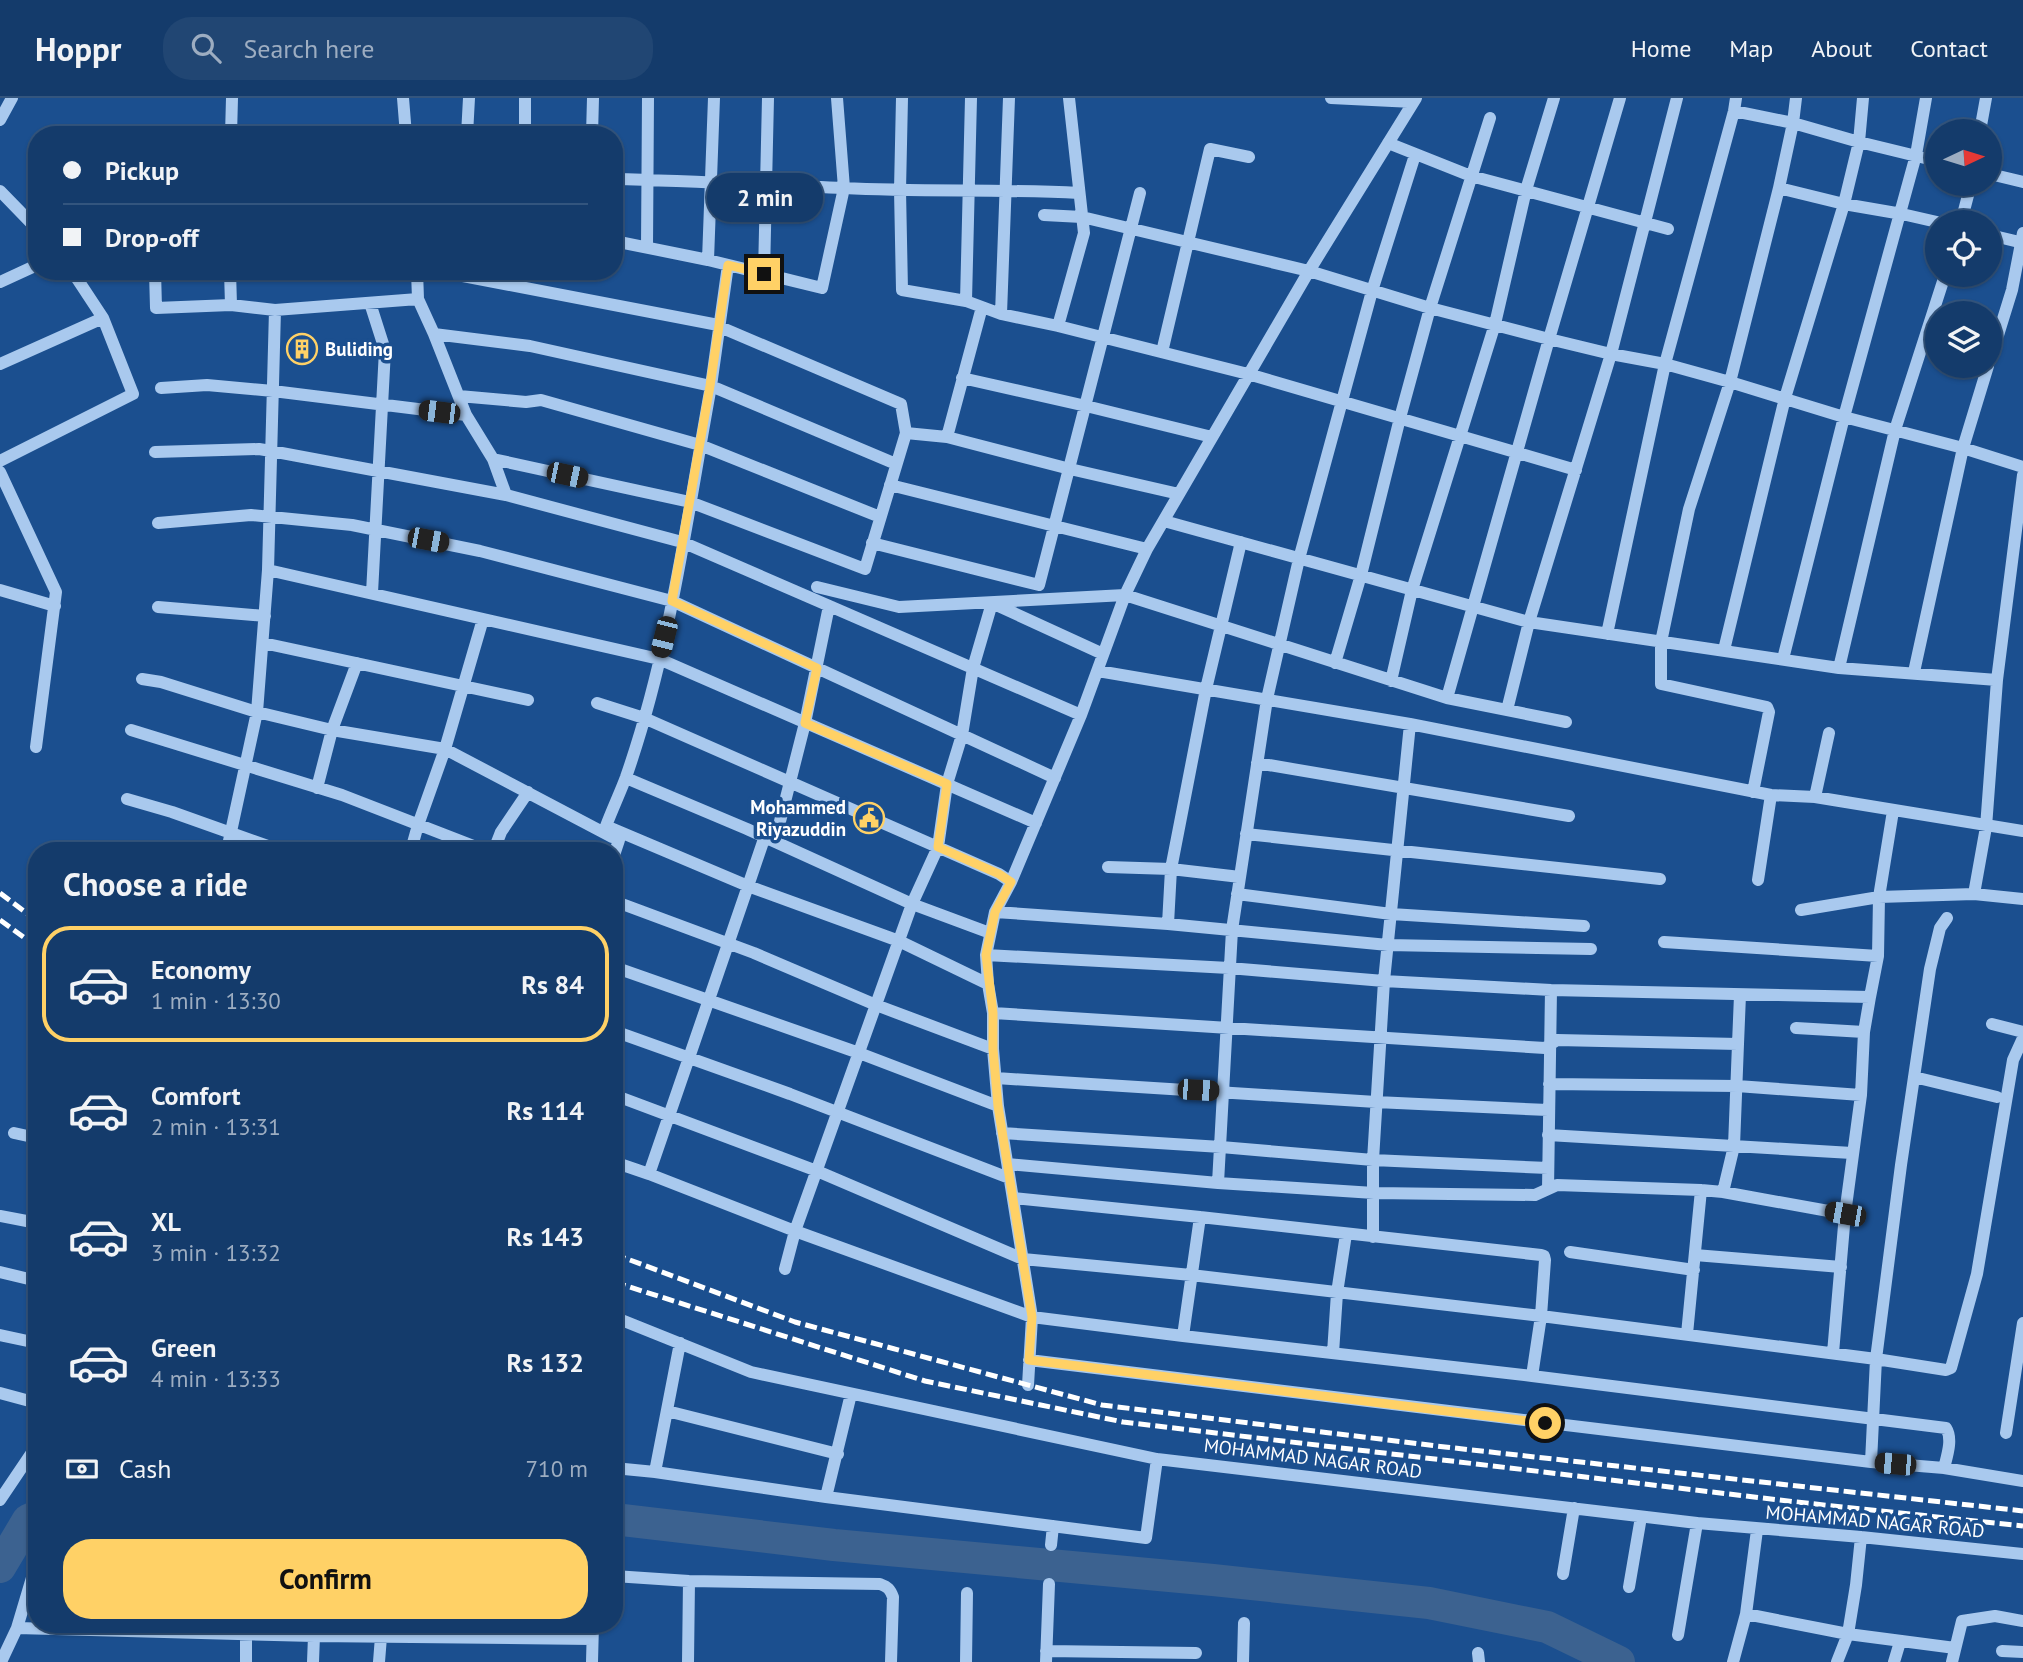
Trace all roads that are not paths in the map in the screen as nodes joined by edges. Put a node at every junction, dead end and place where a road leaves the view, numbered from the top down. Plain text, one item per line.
1 (12, 98) edge
2 (232, 98) edge
3 (403, 98) edge
4 (469, 98) edge
5 (525, 98) edge
6 (593, 98) edge
7 (648, 98) edge
8 (714, 98) edge
9 (768, 98) edge
10 (837, 98) edge
11 (902, 98) edge
12 (971, 98) edge
13 (1009, 98) edge
14 (1069, 98) edge
15 (1331, 98) edge
16 (1554, 98) edge
17 (1620, 98) edge
18 (1677, 98) edge
19 (1796, 98) edge
20 (1863, 98) edge
21 (1926, 98) edge
22 (1986, 98) edge
23 (1361, 99) edge
24 (1414, 100) edge
25 (1735, 104) edge
26 (1490, 118) dead end
27 (1982, 119) edge
28 (0, 120) edge
29 (1793, 123) junction
30 (231, 126) edge
31 (405, 126) edge
32 (467, 126) edge
33 (525, 126) edge
34 (592, 126) edge
35 (1859, 142) junction
36 (1388, 143) junction
37 (1415, 155) junction
38 (1916, 155) junction
39 (1249, 157) dead end
40 (1925, 158) edge
41 (1471, 176) junction
42 (2002, 177) edge
43 (623, 179) edge
44 (648, 180) junction
45 (2023, 181) edge
46 (711, 182) junction
47 (766, 184) junction
48 (844, 188) junction
49 (1779, 188) junction
50 (900, 190) junction
51 (969, 190) junction
52 (1006, 190) junction
53 (1527, 190) junction
54 (0, 191) edge
55 (1079, 193) junction
56 (1140, 193) dead end
57 (1844, 204) junction
58 (1589, 206) junction
59 (1902, 214) junction
60 (1044, 215) dead end
61 (1082, 216) junction
62 (1925, 219) edge
63 (28, 220) edge
64 (1646, 222) junction
65 (1131, 228) junction
66 (1668, 229) dead end
67 (2002, 236) edge
68 (2022, 239) edge
69 (1187, 241) junction
70 (623, 243) edge
71 (648, 247) junction
72 (708, 260) junction
73 (728, 265) junction
74 (28, 269) edge
75 (1309, 271) junction
76 (764, 274) junction
77 (78, 280) edge
78 (155, 280) edge
79 (230, 280) edge
80 (417, 280) edge
81 (484, 280) edge
82 (0, 282) edge
83 (1941, 287) edge
84 (1373, 291) junction
85 (418, 299) junction
86 (967, 301) junction
87 (370, 303) junction
88 (231, 305) junction
89 (982, 307) junction
90 (1430, 308) junction
91 (275, 310) junction
92 (1001, 314) junction
93 (103, 318) junction
94 (2002, 322) edge
95 (1495, 324) junction
96 (1058, 326) junction
97 (719, 327) junction
98 (434, 334) junction
99 (1102, 338) junction
100 (1549, 338) junction
101 (1162, 352) junction
102 (1611, 354) junction
103 (0, 364) edge
104 (1665, 365) junction
105 (1248, 374) junction
106 (962, 378) junction
107 (1984, 378) edge
108 (1730, 382) junction
109 (710, 386) junction
110 (161, 388) dead end
111 (272, 391) junction
112 (459, 396) junction
113 (1785, 398) junction
114 (1342, 401) junction
115 (383, 405) junction
116 (1086, 406) junction
117 (466, 415) junction
118 (1844, 417) junction
119 (1400, 418) junction
120 (1895, 430) junction
121 (906, 433) junction
122 (1459, 435) junction
123 (947, 437) junction
124 (1212, 438) junction
125 (700, 445) junction
126 (1963, 448) junction
127 (271, 451) junction
128 (155, 452) dead end
129 (1516, 452) junction
130 (493, 459) junction
131 (0, 461) edge
132 (897, 464) junction
133 (2023, 467) edge
134 (1070, 469) junction
135 (377, 470) junction
136 (1576, 470) junction
137 (0, 472) edge
138 (2023, 475) edge
139 (890, 485) junction
140 (1179, 494) junction
141 (506, 495) junction
142 (690, 502) junction
143 (270, 517) junction
144 (880, 517) junction
145 (1164, 521) junction
146 (158, 523) dead end
147 (1055, 527) junction
148 (376, 530) junction
149 (682, 542) junction
150 (1241, 542) junction
151 (873, 543) junction
152 (1147, 549) junction
153 (1300, 558) junction
154 (268, 570) junction
155 (1361, 575) junction
156 (817, 587) dead end
157 (0, 590) edge
158 (1412, 590) junction
159 (372, 593) junction
160 (1125, 595) junction
161 (672, 601) junction
162 (992, 603) junction
163 (55, 606) junction
164 (829, 606) junction
165 (1472, 606) junction
166 (158, 607) dead end
167 (265, 616) junction
168 (483, 619) junction
169 (1529, 622) junction
170 (1220, 625) junction
171 (1607, 634) junction
172 (1661, 642) junction
173 (263, 643) junction
174 (1278, 644) junction
175 (1724, 650) junction
176 (1103, 653) junction
177 (659, 659) junction
178 (1783, 660) junction
179 (357, 663) junction
180 (1335, 663) junction
181 (1839, 667) junction
182 (817, 668) junction
183 (973, 668) junction
184 (1098, 671) junction
185 (1914, 673) junction
186 (142, 679) dead end
187 (1997, 680) junction
188 (1391, 681) junction
189 (463, 686) junction
190 (1206, 688) junction
191 (1447, 698) junction
192 (1266, 699) junction
193 (528, 700) dead end
194 (597, 703) dead end
195 (1507, 710) junction
196 (257, 712) junction
197 (1081, 715) junction
198 (644, 718) junction
199 (1566, 722) dead end
200 (805, 723) junction
201 (1410, 724) junction
202 (131, 730) dead end
203 (332, 730) junction
204 (1829, 733) dead end
205 (962, 735) junction
206 (36, 747) dead end
207 (445, 749) junction
208 (1257, 764) junction
209 (245, 766) junction
210 (626, 778) junction
211 (1055, 778) junction
212 (792, 782) junction
213 (947, 784) junction
214 (317, 788) junction
215 (1404, 790) junction
216 (528, 792) junction
217 (1753, 792) junction
218 (1772, 795) junction
219 (1815, 797) junction
220 (127, 799) dead end
221 (1893, 811) junction
222 (1569, 816) dead end
223 (1036, 823) junction
224 (418, 825) junction
225 (606, 826) junction
226 (1986, 827) junction
227 (2023, 831) edge
228 (231, 833) junction
229 (1246, 834) junction
230 (770, 839) junction
231 (619, 840) joint
232 (229, 842) edge
233 (256, 842) edge
234 (413, 842) edge
235 (463, 842) edge
236 (497, 842) edge
237 (938, 847) junction
238 (1398, 851) junction
239 (1108, 867) dead end
240 (1171, 869) junction
241 (1240, 877) junction
242 (1660, 879) dead end
243 (1758, 880) dead end
244 (1011, 882) junction
245 (748, 886) junction
246 (1237, 894) junction
247 (1974, 894) junction
248 (1880, 897) junction
249 (2023, 899) edge
250 (623, 904) edge
251 (912, 904) junction
252 (1801, 910) dead end
253 (995, 912) junction
254 (1391, 914) junction
255 (1947, 918) dead end
256 (1168, 924) junction
257 (1584, 926) dead end
258 (1232, 930) junction
259 (990, 933) junction
260 (899, 941) junction
261 (1664, 942) dead end
262 (728, 944) junction
263 (1388, 945) junction
264 (1591, 949) dead end
265 (986, 955) junction
266 (1878, 956) junction
267 (1229, 968) junction
268 (623, 970) edge
269 (1384, 981) junction
270 (988, 984) junction
271 (1551, 990) junction
272 (1740, 995) junction
273 (1870, 997) junction
274 (708, 1002) junction
275 (876, 1005) junction
276 (993, 1013) junction
277 (1992, 1024) dead end
278 (1796, 1028) dead end
279 (1226, 1029) junction
280 (1864, 1032) junction
281 (2023, 1032) edge
282 (623, 1034) edge
283 (1382, 1038) junction
284 (2023, 1038) edge
285 (1738, 1044) junction
286 (1550, 1045) junction
287 (993, 1049) junction
288 (859, 1053) junction
289 (689, 1057) junction
290 (1914, 1077) junction
291 (996, 1078) junction
292 (1549, 1084) junction
293 (1737, 1086) junction
294 (1223, 1091) junction
295 (1861, 1095) junction
296 (1997, 1097) dead end
297 (623, 1099) edge
298 (1376, 1102) junction
299 (998, 1106) junction
300 (1548, 1110) junction
301 (837, 1113) junction
302 (669, 1114) junction
303 (14, 1133) dead end
304 (1002, 1133) junction
305 (1548, 1135) junction
306 (28, 1136) edge
307 (1734, 1146) junction
308 (1221, 1147) junction
309 (1853, 1153) junction
310 (1373, 1160) junction
311 (623, 1165) edge
312 (1548, 1168) junction
313 (817, 1171) junction
314 (1008, 1171) junction
315 (649, 1174) junction
316 (1218, 1182) junction
317 (1548, 1189) junction
318 (1701, 1190) junction
319 (1723, 1192) junction
320 (1374, 1193) junction
321 (1013, 1198) junction
322 (1845, 1214) junction
323 (0, 1216) edge
324 (1200, 1217) junction
325 (28, 1221) edge
326 (795, 1231) junction
327 (1346, 1234) junction
328 (1373, 1237) junction
329 (1570, 1252) dead end
330 (1695, 1255) junction
331 (1023, 1259) junction
332 (1841, 1267) junction
333 (785, 1269) dead end
334 (1694, 1270) junction
335 (0, 1272) edge
336 (1191, 1275) junction
337 (28, 1279) edge
338 (1337, 1293) junction
339 (1541, 1316) junction
340 (1032, 1317) junction
341 (623, 1323) edge
342 (2023, 1323) edge
343 (1687, 1334) junction
344 (0, 1335) edge
345 (1183, 1336) junction
346 (28, 1341) edge
347 (680, 1343) junction
348 (1333, 1353) junction
349 (1833, 1353) junction
350 (1876, 1359) junction
351 (1029, 1360) junction
352 (1532, 1376) junction
353 (1028, 1385) dead end
354 (0, 1394) edge
355 (851, 1394) junction
356 (28, 1401) edge
357 (667, 1410) junction
358 (1873, 1419) junction
359 (2006, 1433) dead end
360 (838, 1454) junction
361 (1157, 1459) junction
362 (28, 1460) edge
363 (1871, 1462) junction
364 (1944, 1468) junction
365 (623, 1469) edge
366 (656, 1472) junction
367 (2023, 1481) edge
368 (826, 1497) junction
369 (0, 1500) edge
370 (1574, 1508) junction
371 (1640, 1517) junction
372 (1697, 1523) junction
373 (1053, 1526) junction
374 (1757, 1530) junction
375 (1861, 1537) junction
376 (1051, 1545) dead end
377 (2023, 1553) edge
378 (1563, 1574) dead end
379 (623, 1577) edge
380 (689, 1581) junction
381 (1048, 1584) dead end
382 (1629, 1587) dead end
383 (28, 1591) edge
384 (967, 1593) dead end
385 (1745, 1614) junction
386 (2023, 1621) edge
387 (1244, 1623) dead end
388 (17, 1628) junction
389 (28, 1628) edge
390 (246, 1633) edge
391 (285, 1633) edge
392 (348, 1633) edge
393 (382, 1633) edge
394 (452, 1633) edge
395 (592, 1633) edge
396 (1848, 1634) junction
397 (1678, 1635) dead end
398 (314, 1636) junction
399 (592, 1639) junction
400 (1900, 1642) junction
401 (1955, 1648) junction
402 (2002, 1651) dead end
403 (2023, 1652) edge
404 (1196, 1653) dead end
405 (1046, 1656) edge
406 (1, 1658) edge
407 (246, 1662) edge
408 (313, 1662) edge
409 (379, 1662) edge
410 (592, 1662) edge
411 (688, 1662) edge
412 (891, 1662) edge
413 (966, 1662) edge
414 (1242, 1662) edge
415 (1733, 1662) edge
416 (1837, 1662) edge
417 (1894, 1662) edge
418 (1952, 1662) edge

1 - 28 street
2 - 30 street
3 - 31 street
4 - 32 street
5 - 33 street
6 - 34 street
7 - 44 street
8 - 46 street
9 - 47 street
10 - 48 street
11 - 50 street
12 - 51 street
13 - 52 street
14 - 55 street
15 - 23 street
16 - 53 street
17 - 58 street
18 - 64 street
19 - 29 street
20 - 35 street
21 - 38 street
22 - 27 street
23 - 24 street
24 - 36 street
25 - 29 street
25 - 104 street
26 - 41 street
29 - 35 street
29 - 49 street
35 - 38 street
35 - 57 street
36 - 37 street
36 - 75 street
37 - 41 street
37 - 84 street
38 - 40 street
38 - 59 street
39 - 69 street
41 - 53 street
41 - 90 street
42 - 45 street
43 - 44 street
44 - 46 street
44 - 71 street
46 - 47 street
46 - 72 street
47 - 48 street
47 - 76 street
48 - 50 street
48 - 76 street
49 - 57 street
49 - 108 street
50 - 51 street
50 - 86 street
51 - 52 street
51 - 86 street
52 - 55 street
52 - 92 street
53 - 58 street
53 - 95 street
54 - 63 street
55 - 61 street
56 - 65 street
57 - 59 street
57 - 113 street
58 - 64 street
58 - 100 street
59 - 62 street
59 - 118 street
60 - 61 street
61 - 65 street
61 - 96 street
64 - 66 street
64 - 102 street
65 - 69 street
65 - 99 street
67 - 68 street
68 - 94 street
69 - 75 street
69 - 101 street
70 - 71 street
71 - 72 street
72 - 73 street
73 - 76 street
73 - 97 street
74 - 82 street
75 - 84 street
75 - 105 street
77 - 93 street
78 - 88 street
79 - 88 street
80 - 85 street
81 - 97 street
83 - 120 street
84 - 90 street
84 - 114 street
85 - 87 street
85 - 98 street
86 - 89 street
87 - 91 street
87 - 115 street
88 - 91 street
89 - 92 street
89 - 106 street
90 - 95 street
90 - 119 street
91 - 111 street
92 - 96 street
93 - 103 street
93 - 131 street
95 - 100 street
95 - 122 street
96 - 99 street
97 - 109 street
97 - 121 street
98 - 109 street
98 - 112 street
99 - 101 street
99 - 116 street
100 - 102 street
100 - 129 street
101 - 105 street
102 - 104 street
102 - 136 street
104 - 108 street
104 - 171 street
105 - 114 street
105 - 124 street
106 - 116 street
106 - 123 street
107 - 126 street
108 - 113 street
108 - 172 street
109 - 125 street
109 - 132 street
110 - 111 street
111 - 115 street
111 - 127 street
112 - 117 street
112 - 125 street
113 - 118 street
113 - 175 street
114 - 119 street
114 - 153 street
115 - 117 street
115 - 135 street
116 - 124 street
116 - 134 street
117 - 130 street
118 - 120 street
118 - 178 street
119 - 122 street
119 - 155 street
120 - 126 street
120 - 181 street
121 - 123 street
121 - 132 street
122 - 129 street
122 - 158 street
123 - 134 street
124 - 140 street
125 - 142 street
125 - 144 street
126 - 133 street
126 - 185 street
127 - 128 street
127 - 135 street
127 - 143 street
129 - 136 street
129 - 165 street
130 - 141 street
130 - 142 street
132 - 139 street
134 - 140 street
134 - 147 street
135 - 141 street
135 - 148 street
136 - 169 street
137 - 163 street
138 - 187 street
139 - 144 street
139 - 147 street
140 - 145 street
141 - 149 street
142 - 149 street
142 - 151 street
143 - 146 street
143 - 148 street
143 - 154 street
144 - 151 street
145 - 150 street
145 - 152 street
147 - 151 street
147 - 152 street
148 - 159 street
148 - 161 street
149 - 161 street
149 - 164 street
150 - 153 street
150 - 170 street
152 - 160 street
153 - 155 street
153 - 174 street
154 - 159 street
154 - 167 street
155 - 158 street
155 - 180 street
156 - 162 street
157 - 163 street
158 - 165 street
158 - 188 street
159 - 168 street
160 - 162 street
160 - 170 street
160 - 176 street
161 - 177 street
161 - 182 street
162 - 176 street
162 - 183 street
163 - 206 street
164 - 182 street
164 - 183 street
165 - 169 street
165 - 191 street
166 - 167 street
167 - 173 street
168 - 177 street
168 - 189 street
169 - 171 street
169 - 195 street
170 - 174 street
170 - 190 street
171 - 172 street
172 - 175 street
172 - 217 street
173 - 179 street
173 - 196 street
174 - 180 street
174 - 192 street
175 - 178 street
176 - 184 street
177 - 198 street
177 - 200 street
178 - 181 street
179 - 189 street
179 - 203 street
180 - 188 street
181 - 185 street
182 - 200 street
182 - 205 street
183 - 197 street
183 - 205 street
184 - 190 street
184 - 197 street
185 - 187 street
186 - 196 street
187 - 226 street
188 - 191 street
189 - 193 street
189 - 207 street
190 - 192 street
190 - 240 street
191 - 195 street
192 - 201 street
192 - 208 street
194 - 198 street
195 - 199 street
196 - 203 street
196 - 209 street
197 - 211 street
198 - 210 street
198 - 212 street
200 - 212 street
200 - 213 street
201 - 215 street
201 - 217 street
202 - 209 street
203 - 207 street
203 - 214 street
204 - 219 street
205 - 211 street
205 - 213 street
207 - 216 street
207 - 224 street
208 - 215 street
208 - 229 street
209 - 214 street
209 - 228 street
210 - 225 street
210 - 230 street
211 - 223 street
212 - 230 street
212 - 237 street
213 - 223 street
213 - 237 street
214 - 224 street
215 - 222 street
215 - 238 street
216 - 231 street
216 - 236 street
217 - 218 street
218 - 219 street
218 - 243 street
219 - 221 street
220 - 228 street
221 - 226 street
221 - 248 street
223 - 244 street
224 - 234 street
224 - 235 street
225 - 231 street
225 - 245 street
226 - 227 street
226 - 247 street
228 - 232 street
228 - 233 street
229 - 238 street
229 - 241 street
230 - 245 street
230 - 251 street
237 - 244 street
237 - 251 street
238 - 242 street
238 - 254 street
239 - 240 street
240 - 241 street
240 - 256 street
241 - 246 street
244 - 253 street
245 - 260 street
245 - 262 street
246 - 254 street
246 - 258 street
247 - 248 street
247 - 249 street
248 - 252 street
248 - 266 street
250 - 262 street
251 - 259 street
251 - 260 street
253 - 256 street
253 - 259 street
254 - 257 street
254 - 263 street
255 - 290 street
256 - 258 street
258 - 263 street
258 - 267 street
259 - 265 street
260 - 270 street
260 - 275 street
261 - 266 street
262 - 274 street
262 - 275 street
263 - 264 street
263 - 269 street
265 - 267 street
265 - 270 street
266 - 273 street
267 - 269 street
267 - 279 street
268 - 274 street
269 - 271 street
269 - 283 street
270 - 276 street
271 - 272 street
271 - 286 street
272 - 273 street
272 - 285 street
273 - 280 street
274 - 288 street
274 - 289 street
275 - 287 street
275 - 288 street
276 - 279 street
276 - 287 street
277 - 281 street
278 - 280 street
279 - 283 street
279 - 294 street
280 - 295 street
282 - 289 street
283 - 286 street
283 - 298 street
284 - 350 street
285 - 286 street
285 - 293 street
286 - 292 street
287 - 291 street
288 - 299 street
288 - 301 street
289 - 301 street
289 - 302 street
290 - 296 street
290 - 350 street
291 - 294 street
291 - 299 street
292 - 293 street
292 - 300 street
293 - 295 street
293 - 307 street
294 - 298 street
294 - 308 street
295 - 309 street
297 - 302 street
298 - 300 street
298 - 310 street
299 - 304 street
300 - 305 street
301 - 313 street
301 - 314 street
302 - 313 street
302 - 315 street
303 - 306 street
304 - 308 street
304 - 314 street
305 - 307 street
305 - 312 street
307 - 309 street
307 - 319 street
308 - 310 street
308 - 316 street
309 - 322 street
310 - 312 street
310 - 320 street
311 - 315 street
312 - 317 street
313 - 326 street
313 - 331 street
314 - 316 street
314 - 321 street
315 - 326 street
316 - 320 street
317 - 318 street
317 - 320 street
318 - 319 street
318 - 330 street
319 - 322 street
320 - 328 street
321 - 324 street
321 - 331 street
322 - 332 street
323 - 325 street
324 - 327 street
324 - 336 street
326 - 333 street
326 - 340 street
327 - 328 street
327 - 338 street
328 - 339 street
329 - 334 street
330 - 332 street
330 - 334 street
331 - 336 street
331 - 340 street
332 - 349 street
334 - 343 street
335 - 337 street
336 - 338 street
336 - 345 street
338 - 339 street
338 - 348 street
339 - 343 street
339 - 352 street
340 - 345 street
340 - 351 street
341 - 347 street, MOHAMMAD NAGAR ROAD
342 - 359 street
343 - 349 street
344 - 346 street
345 - 348 street
347 - 355 street, MOHAMMAD NAGAR ROAD
347 - 357 street
348 - 352 street
349 - 350 street
350 - 358 street
351 - 353 street
351 - 363 street
352 - 358 street
354 - 356 street
355 - 360 street
355 - 361 street, MOHAMMAD NAGAR ROAD
357 - 360 street
357 - 366 street
358 - 363 street
358 - 364 street
360 - 368 street
361 - 370 street, MOHAMMAD NAGAR ROAD
361 - 373 street
362 - 369 street
363 - 364 street
364 - 367 street
365 - 366 street
366 - 368 street
368 - 373 street
370 - 371 street, MOHAMMAD NAGAR ROAD
370 - 378 street
371 - 372 street, MOHAMMAD NAGAR ROAD
371 - 382 street
372 - 374 street, MOHAMMAD NAGAR ROAD
372 - 397 street
373 - 376 street
374 - 375 street, MOHAMMAD NAGAR ROAD
374 - 385 street
375 - 377 street, MOHAMMAD NAGAR ROAD
375 - 396 street
379 - 380 street
380 - 411 street
380 - 412 street
381 - 405 street
383 - 388 street
384 - 413 street
385 - 396 street
385 - 415 street
386 - 401 street
387 - 414 street
388 - 389 street
388 - 406 street
390 - 407 street
391 - 398 street
392 - 398 street
393 - 409 street
394 - 399 street
395 - 399 street
396 - 400 street
396 - 416 street
398 - 408 street
399 - 410 street
400 - 401 street
400 - 417 street
401 - 418 street
402 - 403 street
404 - 405 street

